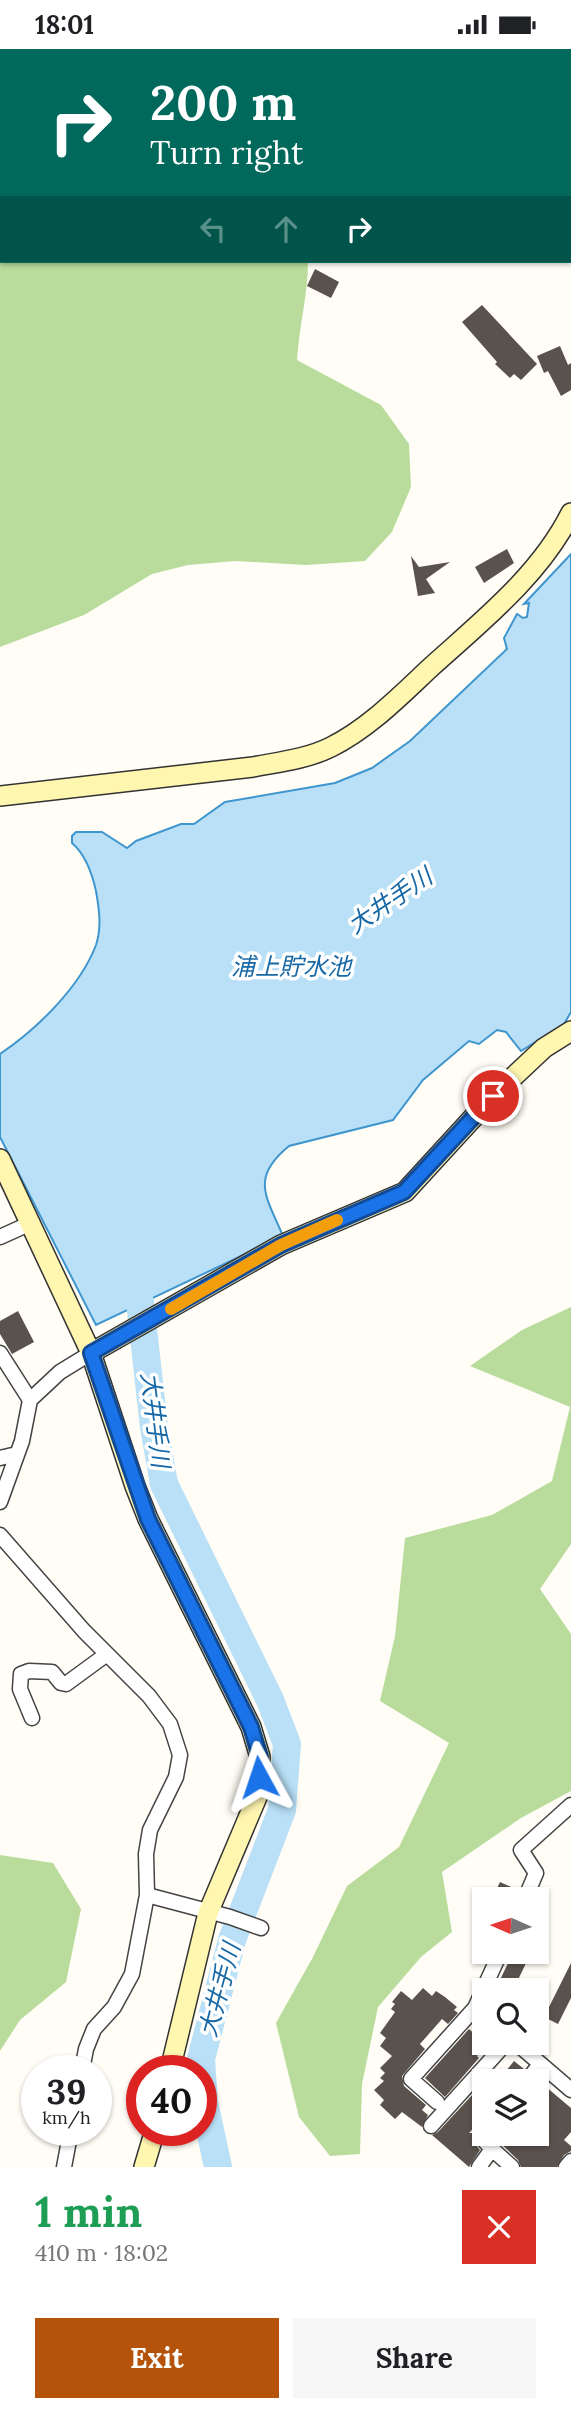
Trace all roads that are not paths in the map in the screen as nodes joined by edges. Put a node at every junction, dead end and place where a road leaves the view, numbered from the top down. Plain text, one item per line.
1 (571, 513) edge
2 (0, 796) edge
3 (571, 1031) edge
4 (0, 1159) edge
5 (31, 1223) junction
6 (0, 1237) edge
7 (0, 1353) edge
8 (91, 1353) junction
9 (30, 1400) junction
10 (18, 1454) junction
11 (0, 1458) edge
12 (0, 1502) edge
13 (0, 1535) edge
14 (107, 1654) junction
15 (32, 1718) dead end
16 (571, 1805) edge
17 (530, 1887) edge
18 (147, 1895) junction
19 (208, 1913) junction
20 (261, 1929) dead end
21 (472, 2020) edge
22 (85, 2055) edge
23 (174, 2055) edge
24 (495, 2055) edge
25 (530, 2055) edge
26 (540, 2064) junction
27 (536, 2069) edge
28 (571, 2090) edge
29 (437, 2102) dead end
30 (431, 2126) dead end
31 (68, 2146) edge
32 (150, 2146) edge
33 (489, 2146) edge
34 (492, 2149) junction
35 (571, 2161) edge
36 (64, 2167) edge
37 (144, 2167) edge
38 (479, 2167) edge
39 (512, 2167) edge
40 (566, 2167) edge

1 - 2 street
3 - 8 street
4 - 5 street
5 - 6 street
5 - 8 street
7 - 9 street
8 - 9 street
8 - 19 street
9 - 10 street
10 - 11 street
10 - 12 street
13 - 14 street
14 - 15 street
14 - 18 street
16 - 17 street
18 - 19 street
18 - 22 street
19 - 20 street
19 - 23 street
21 - 29 street
24 - 30 street
25 - 26 street
26 - 27 street
26 - 28 street
31 - 36 street
32 - 37 street
33 - 34 street
34 - 38 street
34 - 39 street
35 - 40 street

